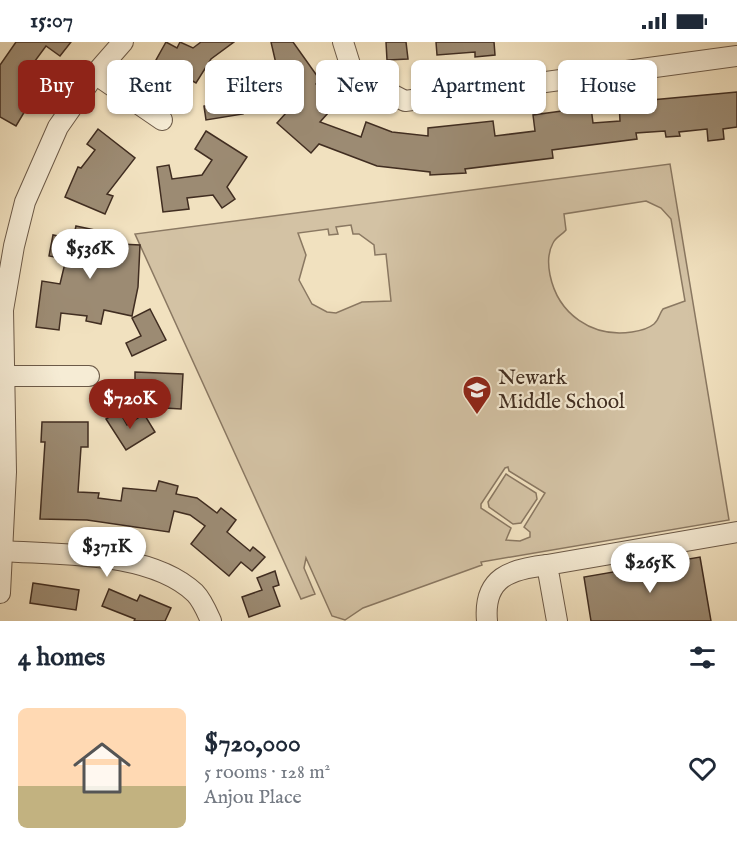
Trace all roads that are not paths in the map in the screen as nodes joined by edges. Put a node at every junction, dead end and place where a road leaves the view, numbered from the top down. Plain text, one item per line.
1 (123, 42) edge
2 (343, 42) edge
3 (737, 56) edge
4 (95, 74) joint
5 (67, 114) edge
6 (162, 120) dead end
7 (4, 376) junction
8 (89, 376) dead end
9 (737, 532) edge
10 (2, 551) junction
11 (547, 565) junction
12 (0, 593) edge
13 (211, 621) edge
14 (487, 621) edge
15 (557, 621) edge

1 - 4 street
2 - 3 street
4 - 6 street
5 - 7 street
7 - 8 street
7 - 10 street
9 - 11 street
10 - 12 street
10 - 13 street
11 - 14 street
11 - 15 street

